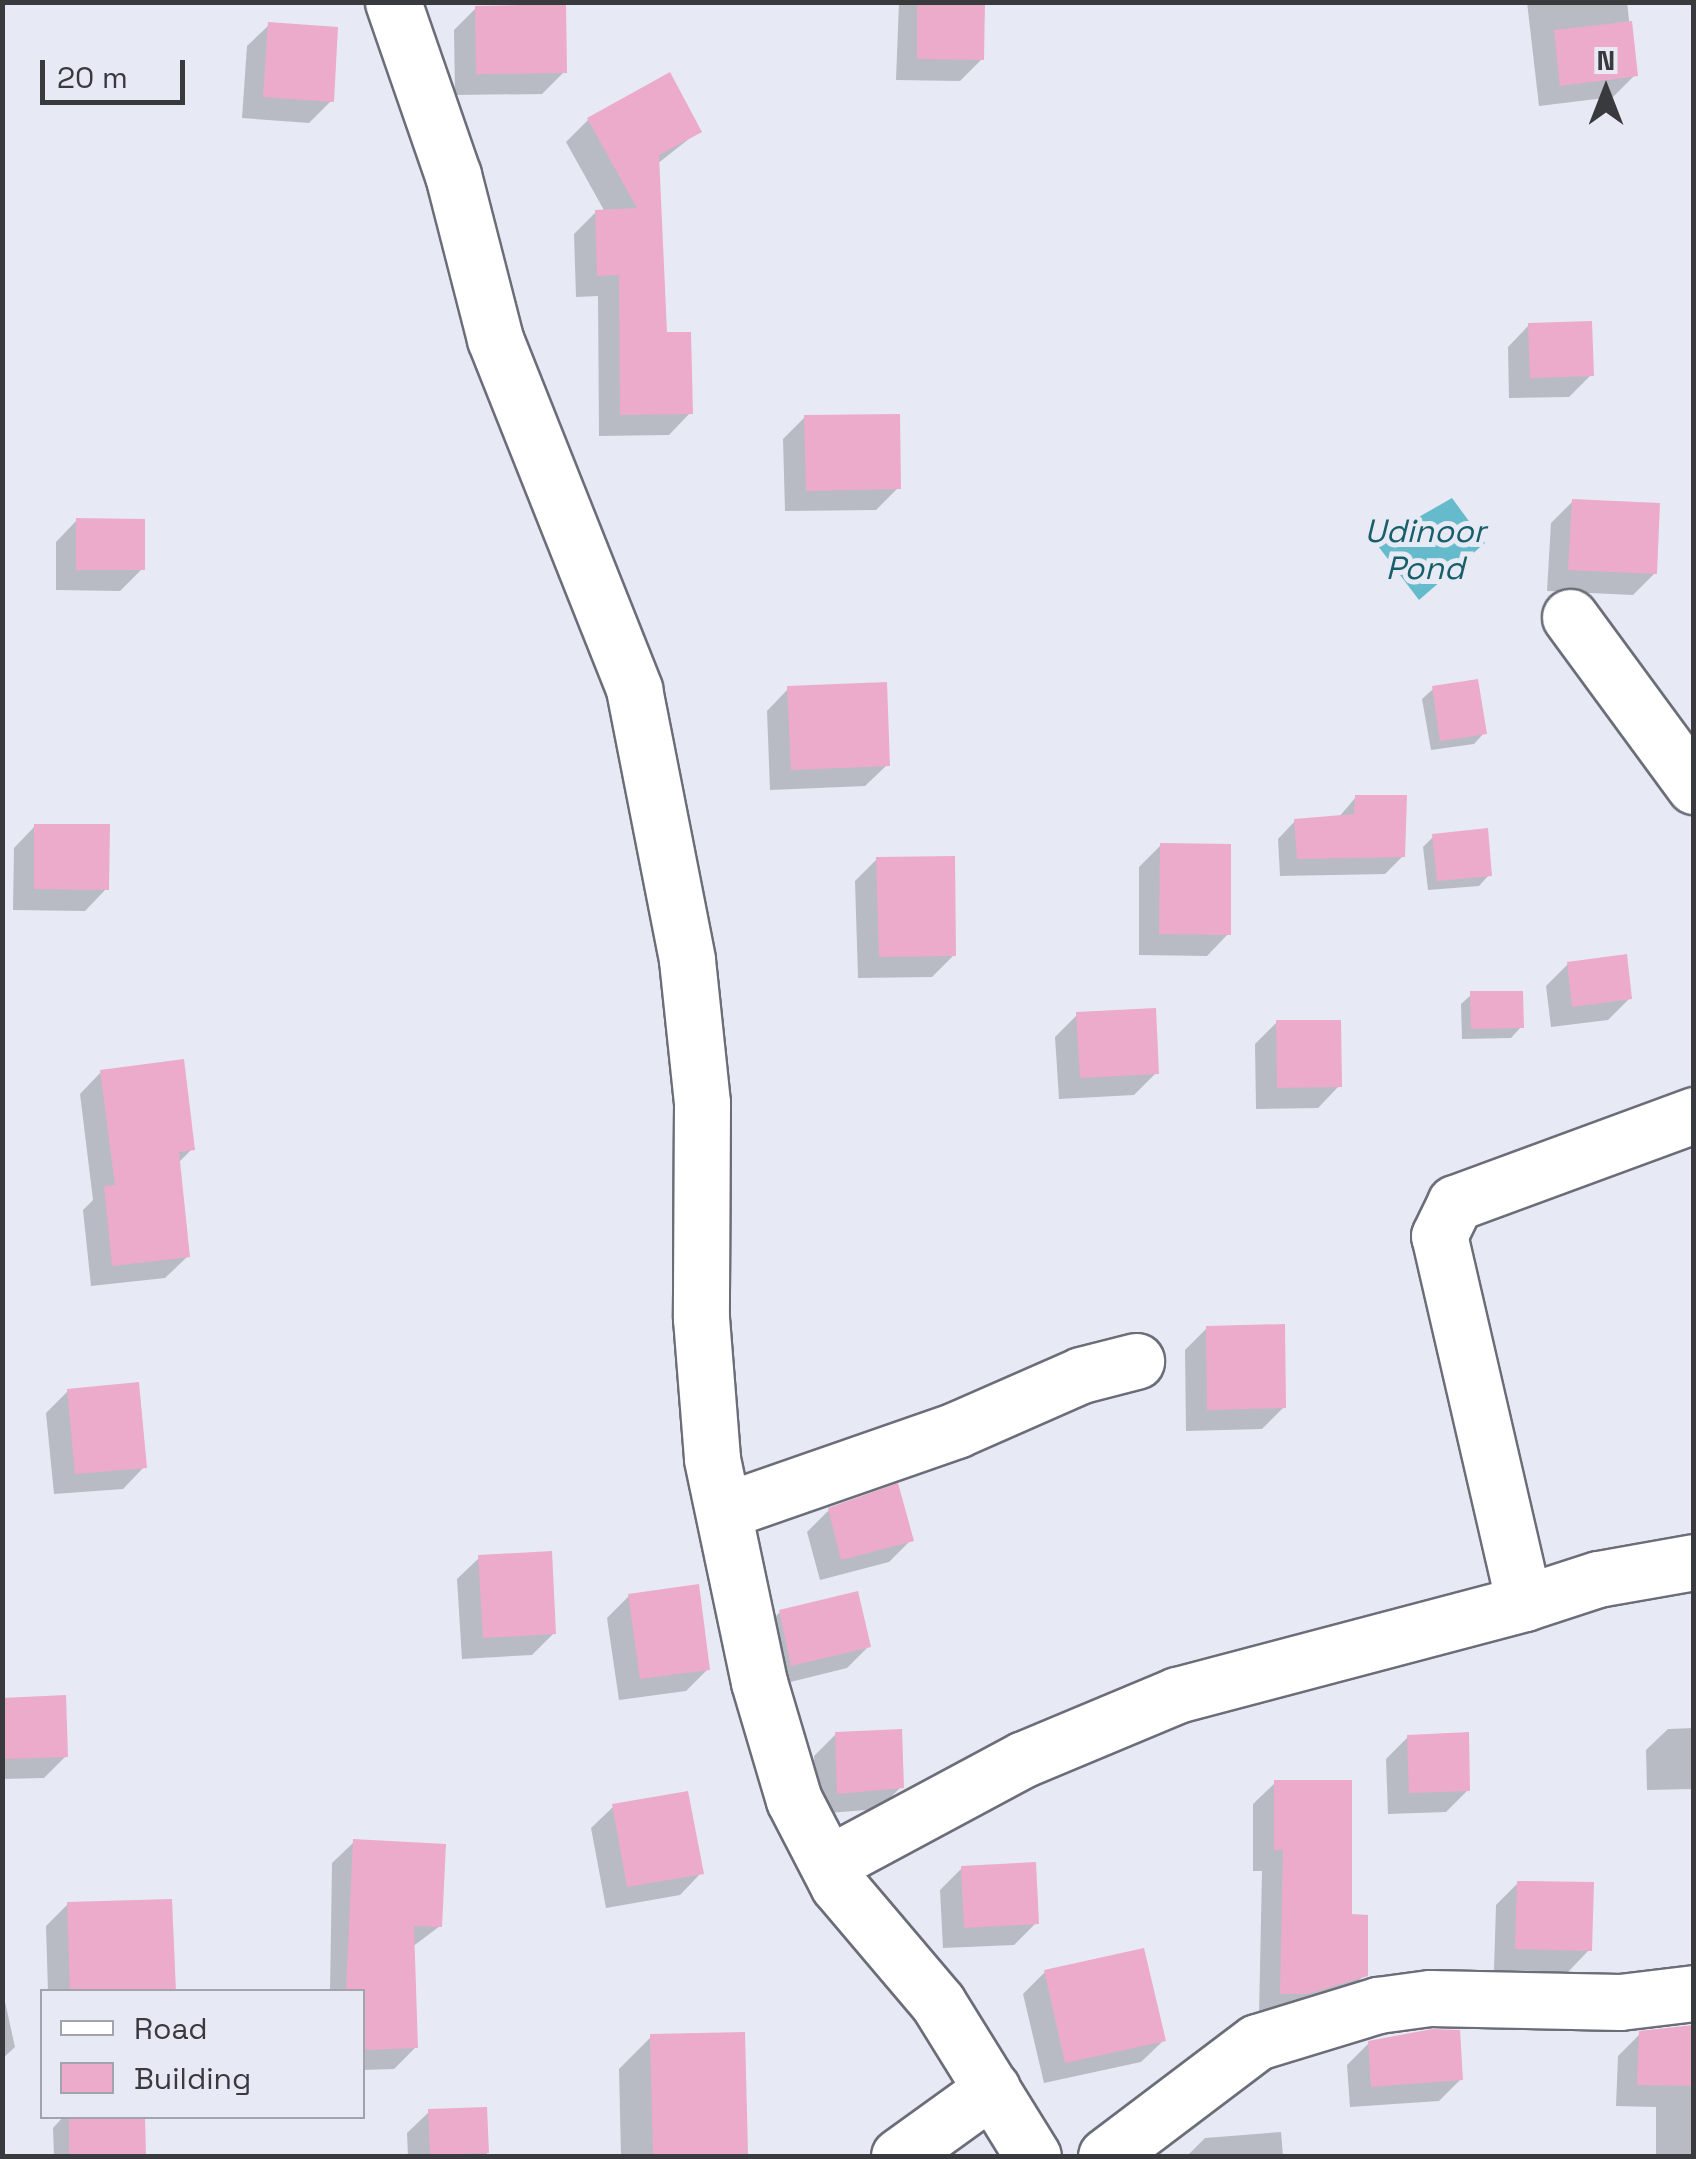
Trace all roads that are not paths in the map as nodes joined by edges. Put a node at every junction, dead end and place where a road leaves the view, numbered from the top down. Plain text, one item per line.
1 (393, 2) edge
2 (1570, 617) dead end
3 (1694, 786) edge
4 (1694, 1114) edge
5 (1136, 1361) dead end
6 (724, 1511) junction
7 (1694, 1562) edge
8 (1524, 1604) junction
9 (828, 1864) junction
10 (1694, 1993) edge
11 (992, 2089) junction
12 (899, 2156) edge
13 (1033, 2156) edge
14 (1106, 2156) edge

1 - 6 street
2 - 3 street
4 - 8 street
5 - 6 street
6 - 9 street
7 - 8 street
8 - 9 street
9 - 11 street
10 - 14 street
11 - 12 street
11 - 13 street

